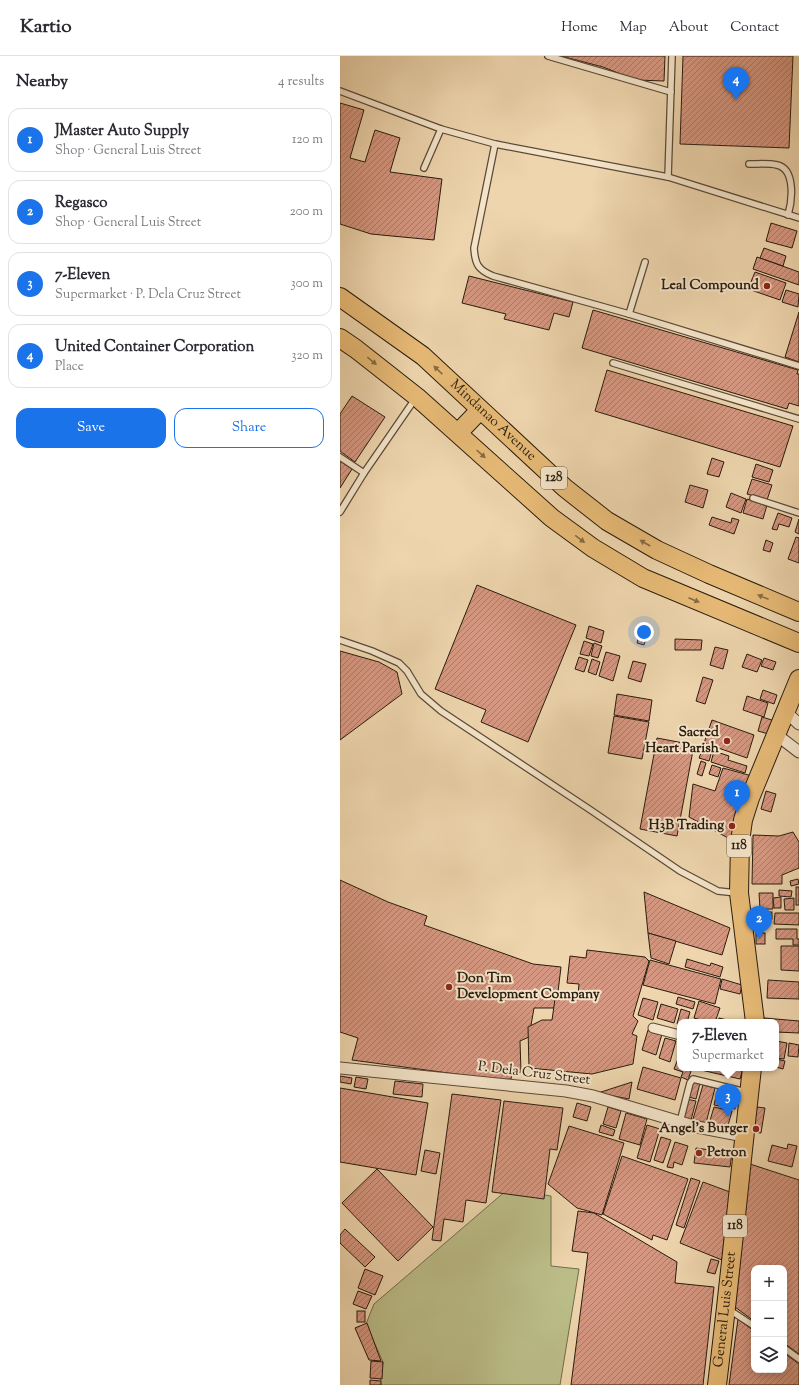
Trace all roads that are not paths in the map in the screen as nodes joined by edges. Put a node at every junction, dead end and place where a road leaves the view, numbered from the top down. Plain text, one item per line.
1 (548, 56) edge
2 (672, 56) edge
3 (340, 91) edge
4 (671, 92) junction
5 (441, 129) junction
6 (496, 144) junction
7 (749, 164) dead end
8 (424, 168) dead end
9 (668, 177) junction
10 (788, 215) junction
11 (799, 218) edge
12 (645, 262) dead end
13 (340, 297) edge
14 (629, 314) junction
15 (340, 338) edge
16 (613, 363) dead end
17 (799, 366) edge
18 (416, 397) junction
19 (480, 410) junction
20 (799, 419) edge
21 (458, 433) junction
22 (340, 457) edge
23 (364, 473) junction
24 (753, 498) dead end
25 (340, 512) edge
26 (799, 513) edge
27 (799, 612) edge
28 (797, 635) edge
29 (340, 640) edge
30 (799, 679) edge
31 (786, 712) junction
32 (799, 724) edge
33 (776, 735) junction
34 (799, 752) edge
35 (739, 893) junction
36 (755, 1019) edge
37 (653, 1028) dead end
38 (677, 1034) edge
39 (340, 1068) edge
40 (752, 1071) edge
41 (750, 1093) junction
42 (680, 1122) junction
43 (744, 1136) junction
44 (726, 1308) junction
45 (751, 1324) edge
46 (787, 1350) edge
47 (799, 1359) edge
48 (717, 1385) edge

1 - 4 lane
2 - 4 lane
3 - 5 lane
4 - 9 lane
5 - 6 lane
5 - 8 lane
6 - 9 lane
6 - 14 lane
7 - 10 lane
9 - 10 lane
10 - 11 lane
12 - 14 lane
19 -> 13 main road, Mindanao Avenue / 128
14 - 17 lane
15 -> 18 main road, 128
16 - 20 lane
18 - 21 main road, 128
18 - 23 lane
19 - 21 main road
27 -> 19 main road, Mindanao Avenue / 128
21 -> 28 main road, 128
22 - 23 lane
23 - 25 lane
24 - 26 lane
29 - 35 lane
30 - 31 main road, 118
31 - 32 street
31 - 33 main road, 118
33 - 34 street
33 - 35 main road, 118
35 - 36 main road, 118
37 - 38 street
39 - 42 street, P. Dela Cruz Street
40 - 41 main road, General Luis Street / 118
41 - 42 lane
41 - 43 main road, General Luis Street / 118
42 - 43 street, P. Dela Cruz Street
43 - 44 main road, General Luis Street / 118
44 - 45 lane
44 - 48 main road, General Luis Street / 118
46 - 47 lane

